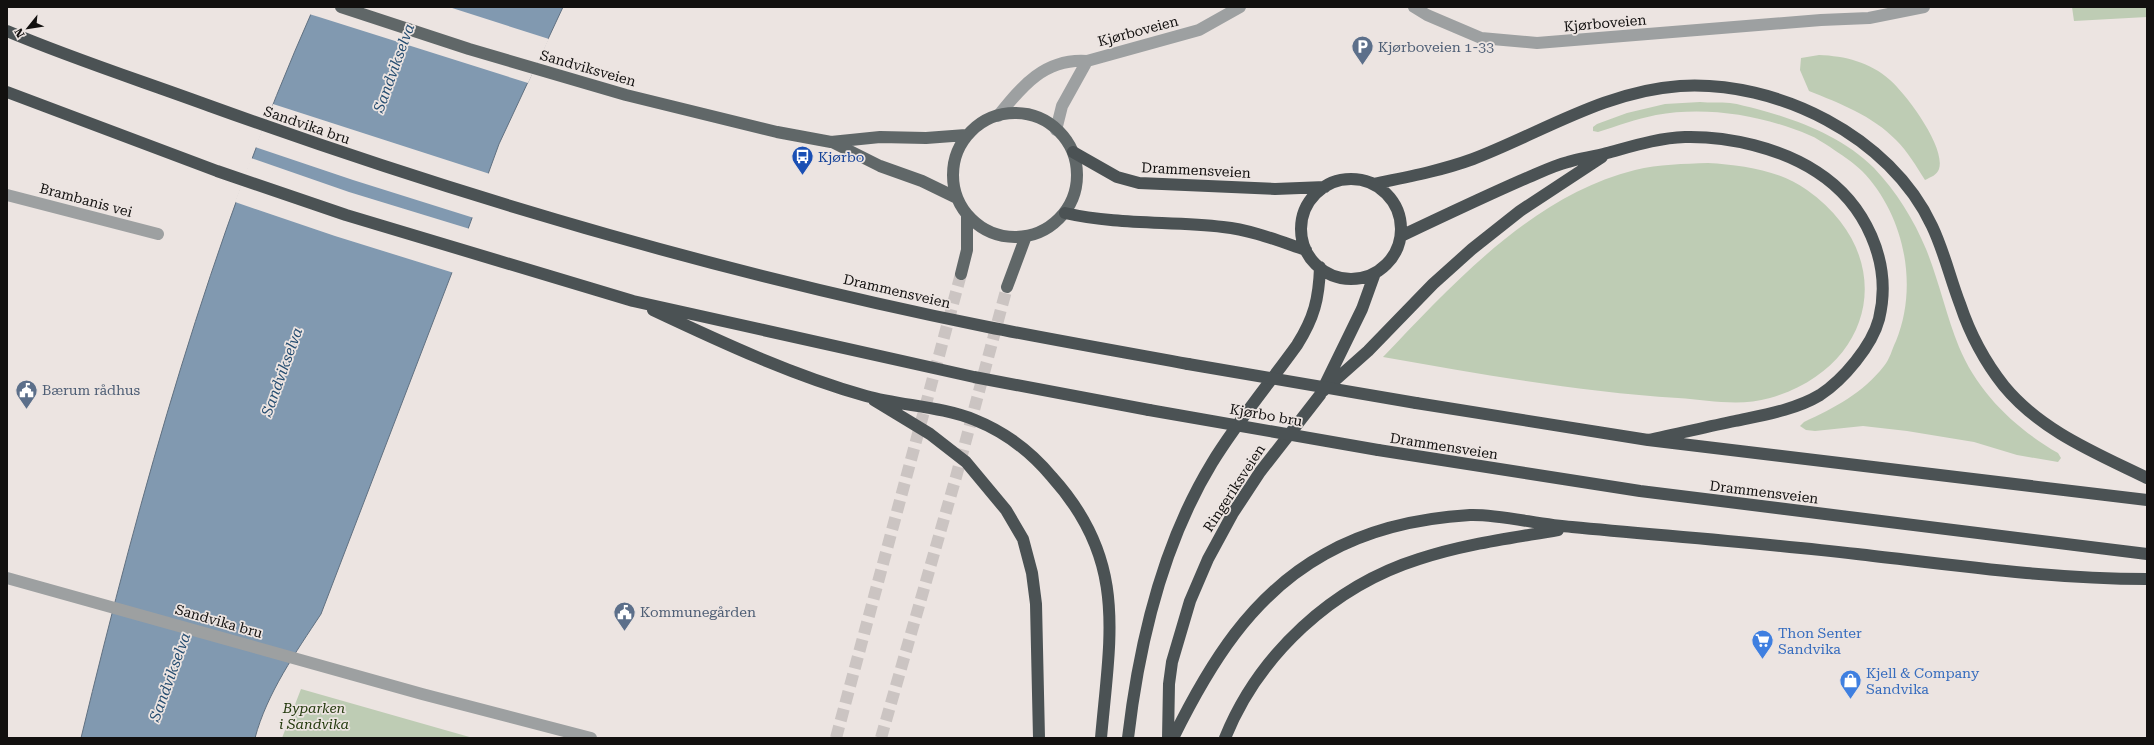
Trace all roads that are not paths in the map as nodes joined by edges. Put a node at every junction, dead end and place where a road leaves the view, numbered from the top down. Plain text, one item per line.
1 (341, 7) edge
2 (1240, 7) edge
3 (1414, 7) edge
4 (1924, 7) edge
5 (7, 31) edge
6 (1087, 61) junction
7 (7, 92) edge
8 (998, 116) junction
9 (1056, 130) junction
10 (966, 136) junction
11 (831, 142) junction
12 (1073, 152) junction
13 (1608, 153) junction
14 (1373, 184) junction
15 (1325, 187) junction
16 (7, 195) edge
17 (957, 198) junction
18 (1065, 213) junction
19 (967, 215) junction
20 (603, 232) joint
21 (158, 234) dead end
22 (1026, 236) junction
23 (1401, 236) junction
24 (1306, 250) junction
25 (1320, 267) junction
26 (1375, 273) junction
27 (961, 274) tunnel mouth
28 (1007, 287) tunnel mouth
29 (633, 301) junction
30 (1320, 395) junction
31 (868, 396) junction
32 (1648, 440) junction
33 (1378, 450) joint
34 (2147, 478) edge
35 (2147, 500) edge
36 (1571, 527) junction
37 (2147, 554) edge
38 (7, 578) edge
39 (2147, 579) edge
40 (591, 738) edge
41 (1039, 738) edge
42 (1101, 738) edge
43 (1128, 738) edge
44 (1168, 738) edge
45 (1173, 738) edge
46 (1225, 738) edge

1 - 11 main road, Sandviksveien
2 - 6 street, Kjørboveien
3 - 4 street, Kjørboveien
5 - 20 highway, Sandvika bru
6 - 8 street, Kjørboveien
6 - 9 street, Kjørboveien
7 - 29 highway
8 - 9 main road
8 - 10 main road
9 - 12 main road
10 - 11 main road, Sandviksveien
10 - 17 main road
11 - 17 main road, Sandviksveien
12 - 15 highway, Drammensveien
12 - 18 main road
13 - 23 highway
13 - 30 highway
13 - 32 highway
14 - 15 highway
14 - 23 highway
14 - 34 highway
15 - 24 highway
16 - 21 street, Brambanis vei
17 - 19 main road
18 - 22 main road
18 - 24 highway
19 - 22 main road
19 - 27 main road
20 - 32 highway, Drammensveien, bridge
22 - 28 main road
23 - 26 highway
24 - 25 highway
25 - 26 highway
25 - 43 highway, Ringeriksveien
26 - 30 highway, Ringeriksveien
29 - 31 highway
29 - 33 highway, Kjørbo bru, bridge
30 - 44 highway, Ringeriksveien
31 - 41 highway
31 - 42 highway
32 - 35 highway
33 - 37 highway, Drammensveien
36 - 39 highway
36 - 45 highway
36 - 46 highway
38 - 40 street, Sandvika bru

